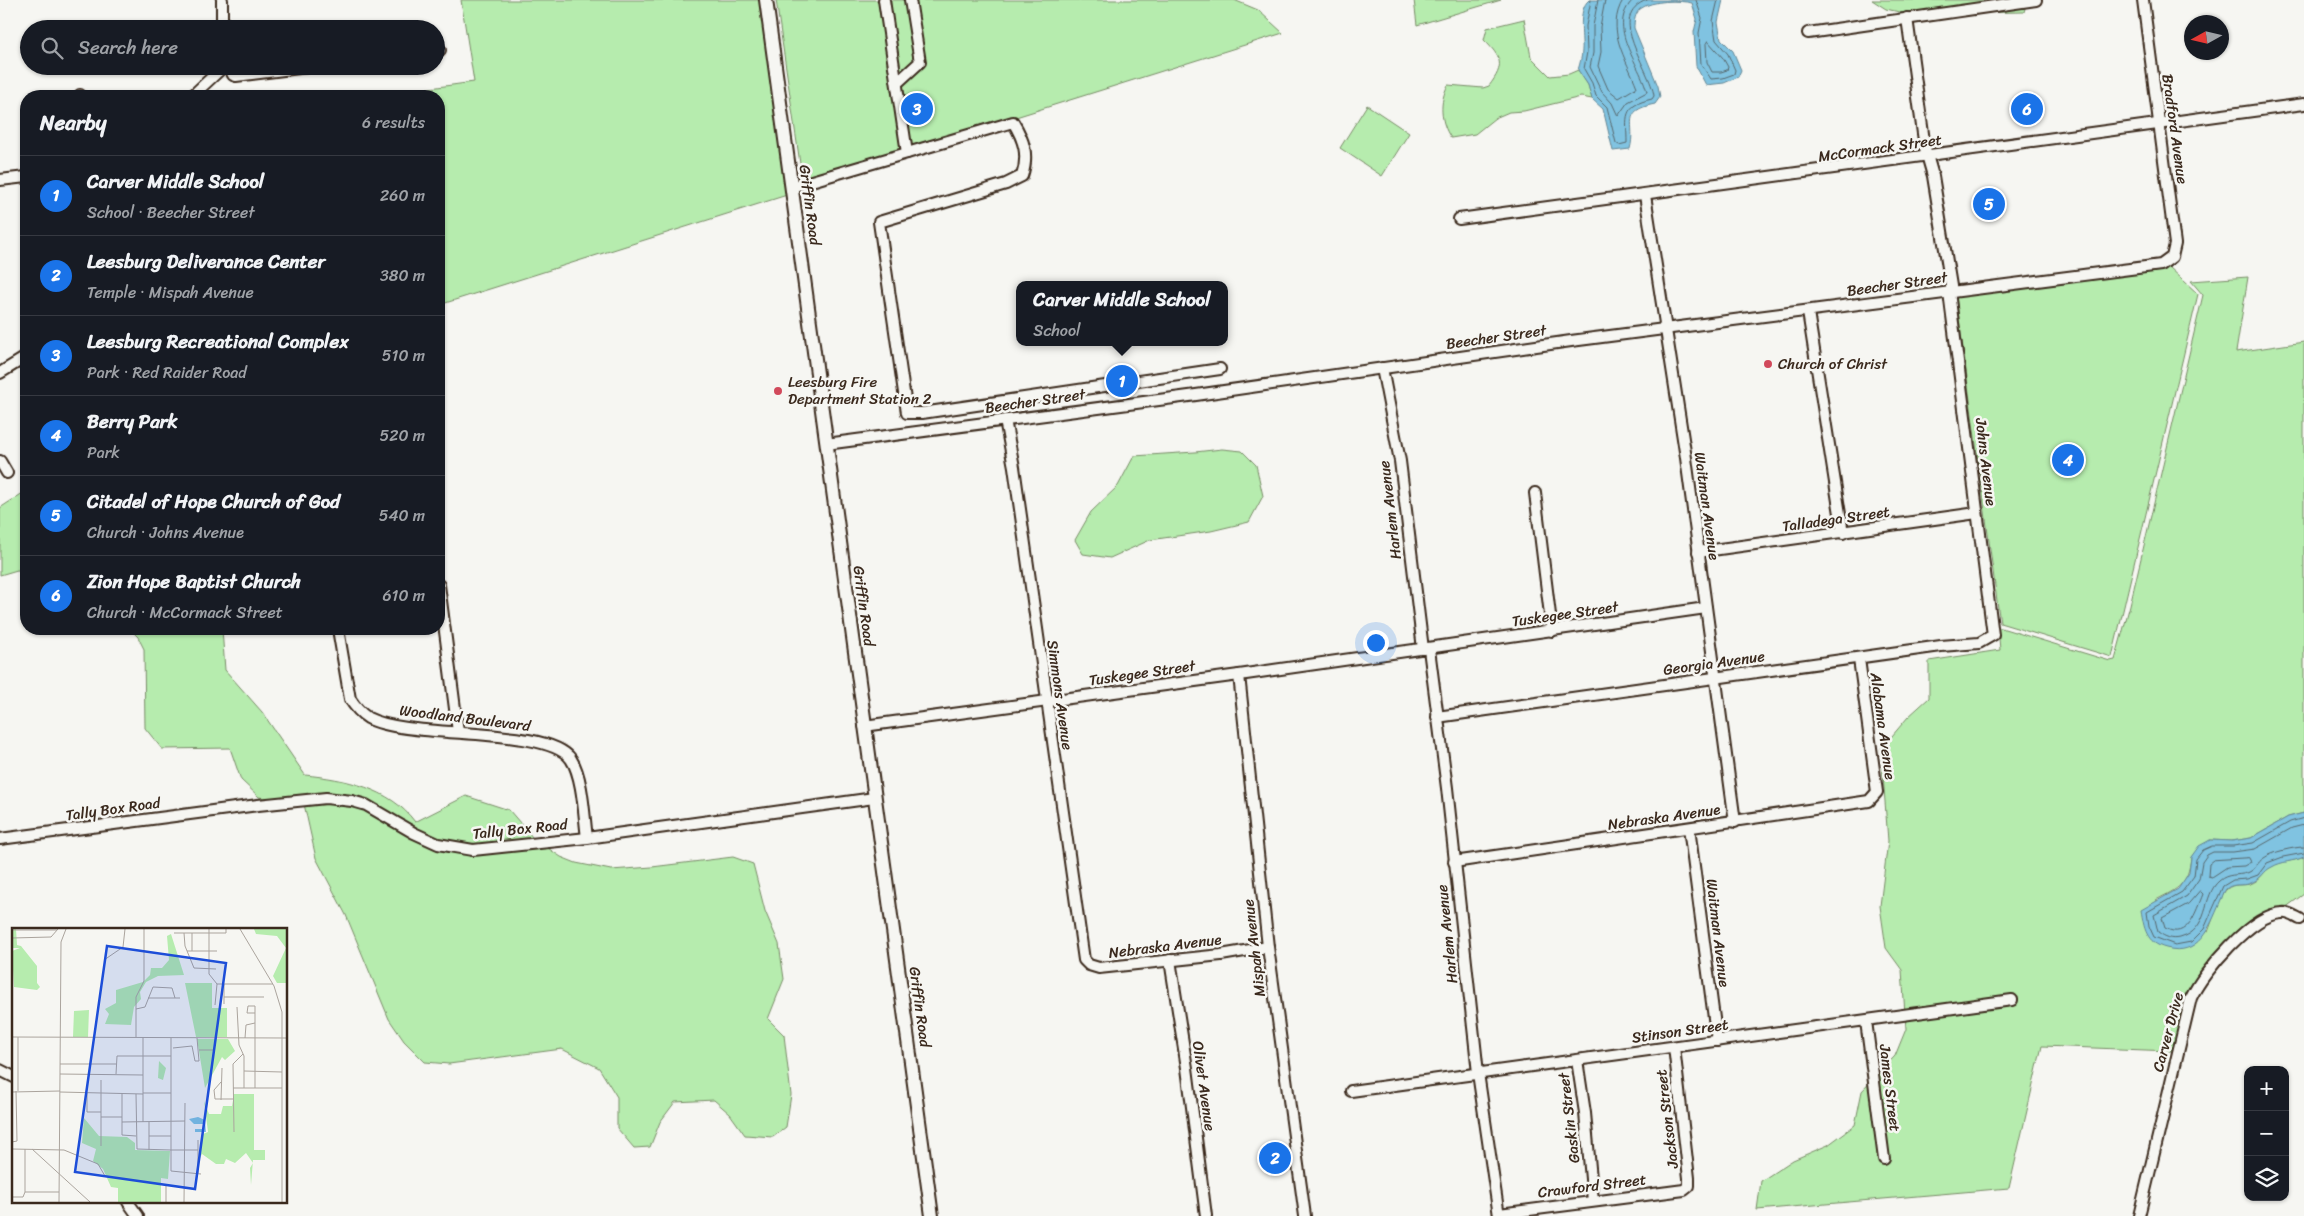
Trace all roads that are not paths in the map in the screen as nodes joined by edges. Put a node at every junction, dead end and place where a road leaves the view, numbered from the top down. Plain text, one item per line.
1 (222, 0) edge
2 (766, 0) edge
3 (884, 0) edge
4 (910, 0) edge
5 (2036, 0) edge
6 (2143, 0) edge
7 (1907, 18) junction
8 (222, 20) edge
9 (1808, 33) dead end
10 (214, 75) edge
11 (897, 83) junction
12 (198, 90) edge
13 (2304, 104) edge
14 (2159, 125) junction
15 (907, 153) junction
16 (1928, 156) junction
17 (20, 177) edge
18 (0, 180) edge
19 (791, 187) junction
20 (1645, 195) junction
21 (1459, 219) dead end
22 (2169, 260) joint
23 (1950, 292) junction
24 (1808, 312) junction
25 (1666, 329) junction
26 (20, 361) edge
27 (1382, 368) junction
28 (1220, 369) dead end
29 (0, 372) edge
30 (1005, 420) junction
31 (826, 444) junction
32 (0, 461) edge
33 (6, 473) dead end
34 (1534, 493) dead end
35 (1977, 513) junction
36 (1843, 533) junction
37 (1698, 552) junction
38 (1706, 608) junction
39 (445, 631) edge
40 (1552, 632) junction
41 (339, 635) edge
42 (1993, 635) joint
43 (1426, 649) junction
44 (1859, 659) junction
45 (1239, 675) junction
46 (1716, 678) junction
47 (1046, 701) junction
48 (1437, 717) junction
49 (864, 726) junction
50 (458, 732) junction
51 (1875, 796) joint
52 (874, 798) junction
53 (1735, 822) junction
54 (1689, 828) junction
55 (586, 838) junction
56 (0, 839) edge
57 (1454, 862) junction
58 (2300, 919) dead end
59 (1268, 947) junction
60 (1170, 960) junction
61 (1096, 968) joint
62 (2012, 1000) dead end
63 (1866, 1021) junction
64 (1717, 1042) junction
65 (1674, 1047) junction
66 (1577, 1060) junction
67 (0, 1070) edge
68 (1478, 1073) junction
69 (12, 1077) edge
70 (1351, 1091) dead end
71 (1884, 1159) dead end
72 (1688, 1186) joint
73 (1593, 1201) junction
74 (129, 1204) edge
75 (1499, 1215) edge
76 (138, 1216) edge
77 (932, 1216) edge
78 (1206, 1216) edge
79 (1305, 1216) edge
80 (2139, 1216) edge

1 - 8 street
2 - 19 street, Griffin Road
3 - 11 street
4 - 11 street
5 - 7 street
6 - 14 street, Bradford Avenue
7 - 9 street
7 - 16 street, Johns Avenue
10 - 12 street
11 - 15 street
13 - 14 street, McCormack Street
14 - 16 street, McCormack Street
14 - 22 street, Bradford Avenue
15 - 19 street
15 - 28 street
16 - 20 street, McCormack Street
16 - 23 street, Johns Avenue
17 - 18 street
19 - 31 street, Griffin Road
20 - 21 street, McCormack Street
20 - 25 street, Waitman Avenue
22 - 23 street, Beecher Street
23 - 24 street, Beecher Street
23 - 35 street, Johns Avenue
24 - 25 street, Beecher Street
24 - 36 street
25 - 27 street, Beecher Street
25 - 37 street, Waitman Avenue
26 - 29 street
27 - 30 street, Beecher Street
27 - 43 street, Harlem Avenue
30 - 31 street, Beecher Street
30 - 47 street, Simmons Avenue
31 - 49 street, Griffin Road
32 - 33 street
34 - 40 street
35 - 36 street, Talladega Street
35 - 42 street, Johns Avenue
36 - 37 street, Talladega Street
37 - 38 street, Waitman Avenue
38 - 40 street, Tuskegee Street
38 - 46 street, Waitman Avenue
39 - 50 street
40 - 43 street, Tuskegee Street
41 - 50 street, Woodland Boulevard
42 - 44 street, Georgia Avenue
43 - 45 street, Tuskegee Street
43 - 48 street, Harlem Avenue
44 - 46 street, Georgia Avenue
44 - 51 street, Alabama Avenue
45 - 47 street, Tuskegee Street
45 - 59 street, Mispah Avenue
46 - 48 street, Georgia Avenue
46 - 53 street, Waitman Avenue
47 - 49 street, Tuskegee Street
47 - 61 street, Simmons Avenue
48 - 57 street, Harlem Avenue
49 - 52 street, Griffin Road
50 - 55 street, Woodland Boulevard
51 - 53 street, Nebraska Avenue
52 - 55 street, Tally Box Road
52 - 77 street, Griffin Road
53 - 54 street, Nebraska Avenue
54 - 57 street, Nebraska Avenue
54 - 64 street, Waitman Avenue
55 - 56 street, Tally Box Road
57 - 68 street, Harlem Avenue
58 - 80 street, Carver Drive
59 - 60 street, Nebraska Avenue
59 - 79 street, Mispah Avenue
60 - 61 street, Nebraska Avenue
60 - 78 street, Olivet Avenue
62 - 63 street, Stinson Street
63 - 64 street, Stinson Street
63 - 71 street, James Street
64 - 65 street, Stinson Street
65 - 66 street, Stinson Street
65 - 72 street, Jackson Street
66 - 68 street, Stinson Street
66 - 73 street, Gaskin Street
67 - 69 street
68 - 70 street, Stinson Street
68 - 75 street, Harlem Avenue
72 - 73 street, Crawford Street
73 - 75 street, Crawford Street
74 - 76 street

